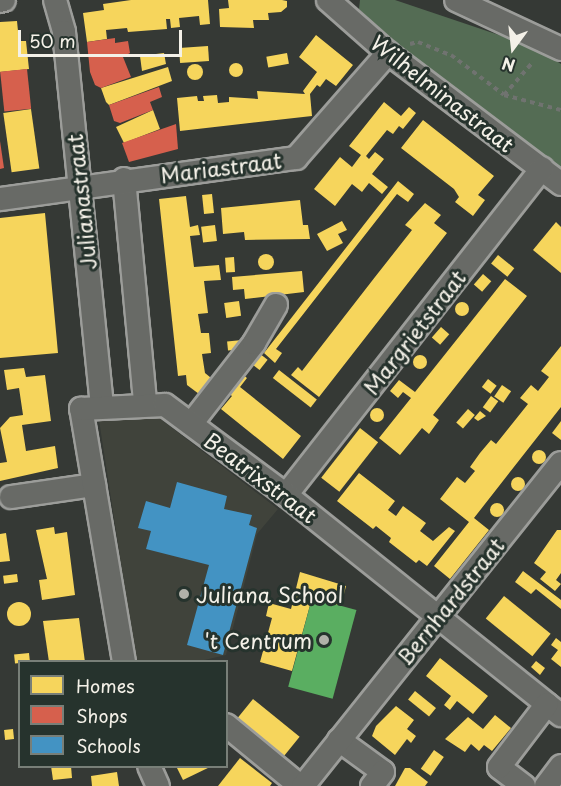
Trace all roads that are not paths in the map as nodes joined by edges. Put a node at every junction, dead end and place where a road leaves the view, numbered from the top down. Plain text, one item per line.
1 (55, 0) edge
2 (328, 0) edge
3 (456, 0) edge
4 (561, 49) edge
5 (392, 56) junction
6 (542, 169) junction
7 (124, 179) junction
8 (561, 184) edge
9 (80, 186) junction
10 (0, 198) edge
11 (276, 305) dead end
12 (145, 403) junction
13 (102, 405) junction
14 (191, 424) junction
15 (561, 463) edge
16 (94, 485) junction
17 (286, 495) junction
18 (11, 497) dead end
19 (439, 615) junction
20 (124, 660) edge
21 (554, 709) edge
22 (228, 726) edge
23 (339, 740) junction
24 (561, 766) edge
25 (150, 768) edge
26 (311, 783) edge
27 (158, 786) edge
28 (372, 786) edge
29 (524, 786) edge
30 (546, 786) edge

1 - 9 street, Julianastraat
2 - 5 street, Wilhelminastraat
3 - 4 street
5 - 6 street, Wilhelminastraat
5 - 7 street, Mariastraat
6 - 8 street, Wilhelminastraat
6 - 17 street, Margrietstraat
7 - 9 street, Mariastraat
7 - 12 street
9 - 10 street, Mariastraat
9 - 13 street, Julianastraat
11 - 14 street
12 - 13 street
12 - 14 street, Beatrixstraat
13 - 16 street
14 - 17 street, Beatrixstraat
15 - 19 street, Bernhardstraat
16 - 18 street
16 - 20 street
17 - 19 street, Beatrixstraat
19 - 21 street, Beatrixstraat
19 - 23 street, Bernhardstraat
21 - 29 street, Beatrixstraat
22 - 26 street
23 - 26 street, Bernhardstraat
23 - 28 street
24 - 30 street
25 - 27 street

